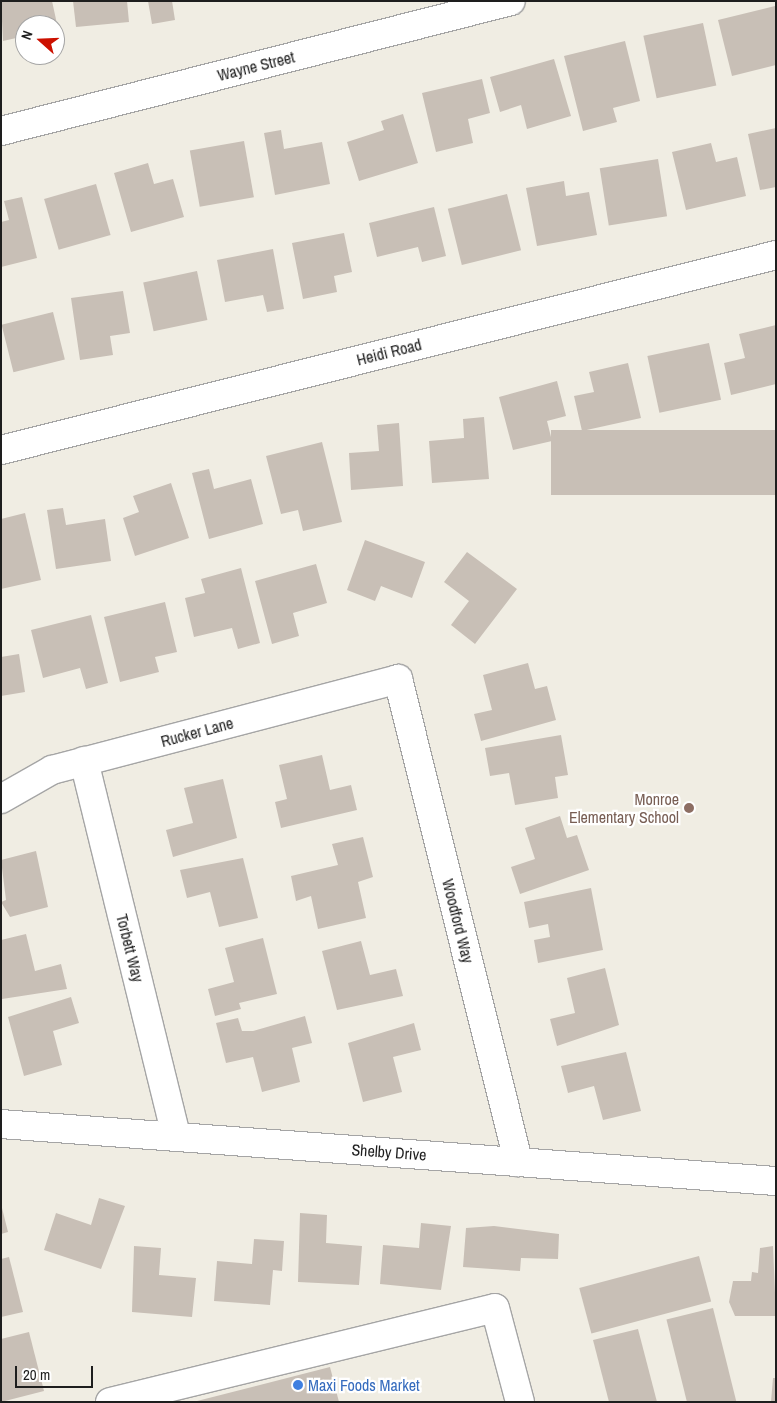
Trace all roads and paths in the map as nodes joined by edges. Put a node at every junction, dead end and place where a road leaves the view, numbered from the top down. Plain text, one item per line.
1 (511, 1) edge
2 (1, 131) edge
3 (776, 255) edge
4 (1, 450) edge
5 (398, 680) joint
6 (84, 761) junction
7 (1, 799) edge
8 (1, 1124) edge
9 (176, 1136) junction
10 (518, 1162) junction
11 (776, 1181) edge
12 (110, 1402) edge
13 (520, 1402) edge

1 - 2 street, Wayne Street
3 - 4 street, Heidi Road
5 - 6 street, Rucker Lane
5 - 10 street, Woodford Way
6 - 7 street, Rucker Lane
6 - 9 street, Torbett Way
8 - 9 street, Shelby Drive
9 - 10 street, Shelby Drive
10 - 11 street, Shelby Drive
12 - 13 street

